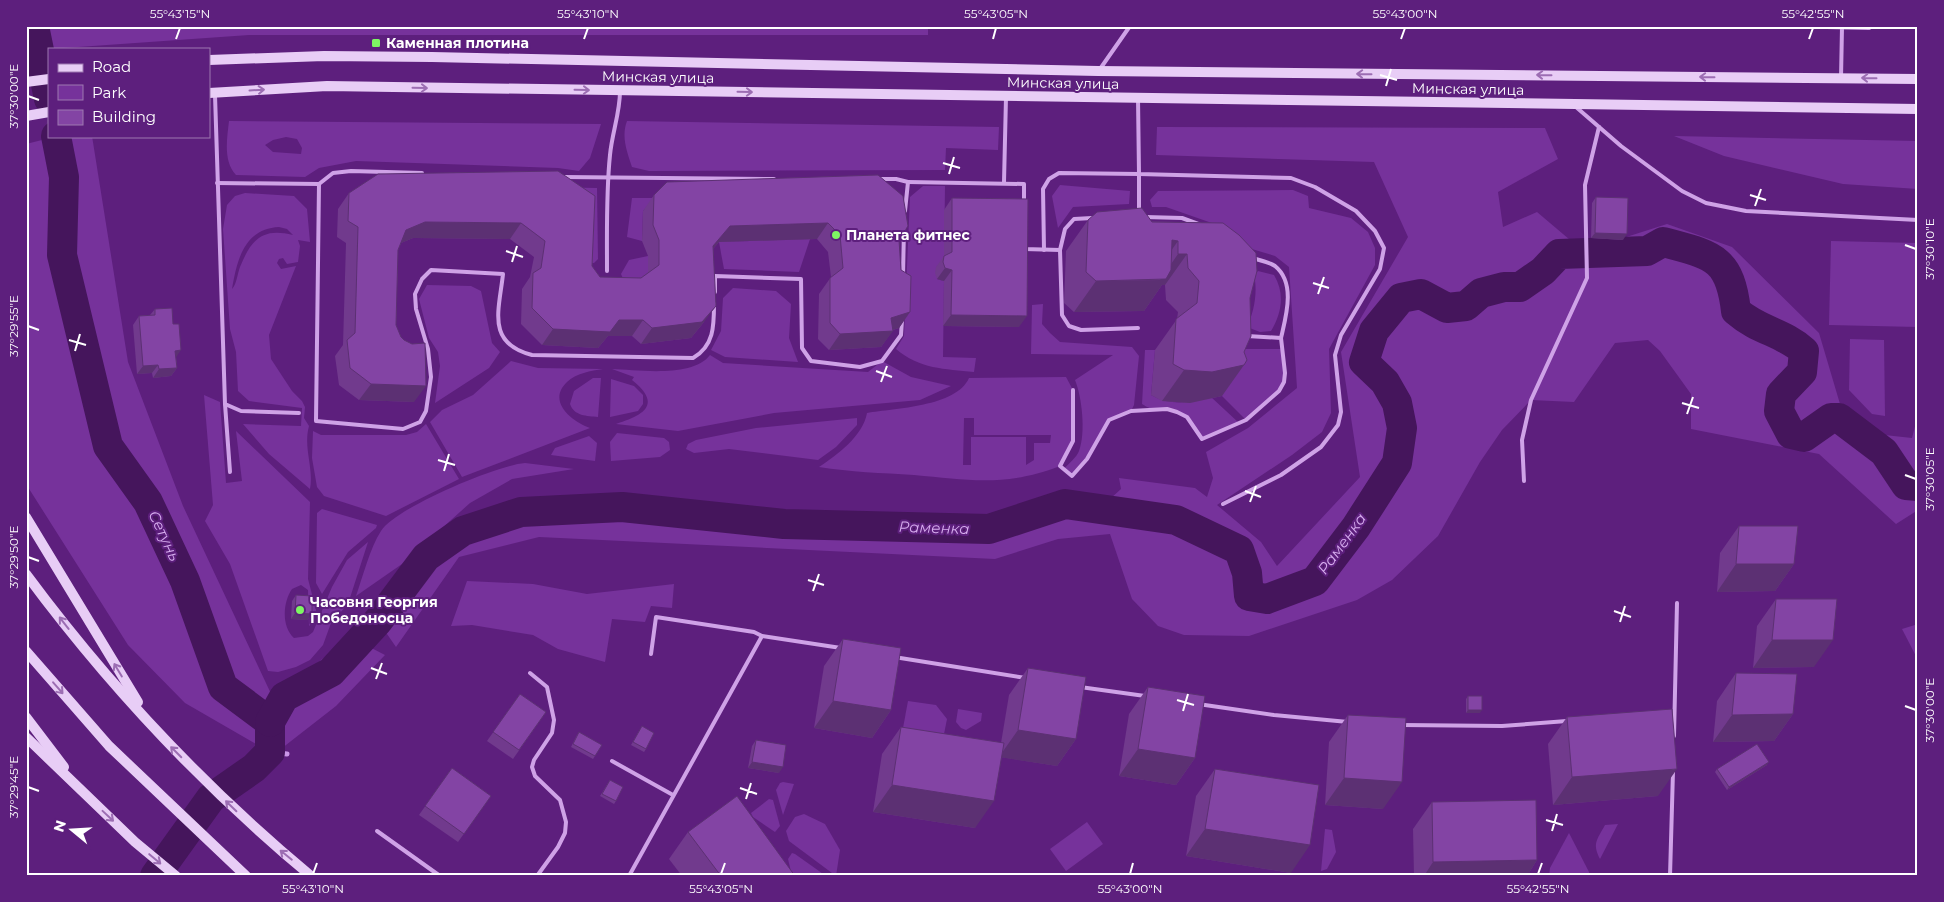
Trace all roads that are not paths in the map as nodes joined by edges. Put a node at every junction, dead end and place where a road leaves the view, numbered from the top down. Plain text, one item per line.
1 (1130, 26) edge
2 (1784, 26) edge
3 (1788, 26) edge
4 (1872, 26) edge
5 (1826, 27) edge
6 (1842, 28) edge
7 (210, 60) edge
8 (1098, 71) junction
9 (48, 78) edge
10 (1841, 78) junction
11 (1918, 79) edge
12 (26, 82) edge
13 (620, 91) junction
14 (212, 93) edge
15 (1006, 96) junction
16 (1138, 98) junction
17 (1571, 103) junction
18 (1918, 108) edge
19 (48, 112) edge
20 (26, 116) edge
21 (1599, 127) junction
22 (430, 174) edge
23 (1139, 174) junction
24 (558, 177) edge
25 (608, 179) junction
26 (776, 179) edge
27 (876, 179) edge
28 (908, 182) junction
29 (1004, 182) junction
30 (216, 183) junction
31 (320, 184) junction
32 (1024, 212) edge
33 (1130, 217) edge
34 (1140, 217) junction
35 (1102, 218) edge
36 (1918, 220) edge
37 (1205, 228) edge
38 (1024, 240) edge
39 (1044, 250) junction
40 (1060, 250) junction
41 (1244, 255) edge
42 (607, 271) dead end
43 (903, 278) edge
44 (902, 316) edge
45 (1138, 328) dead end
46 (1241, 330) edge
47 (1281, 338) junction
48 (1073, 390) dead end
49 (225, 404) junction
50 (299, 413) dead end
51 (230, 472) dead end
52 (1524, 481) dead end
53 (1223, 504) dead end
54 (26, 517) edge
55 (26, 574) edge
56 (1677, 604) dead end
57 (762, 636) junction
58 (844, 649) edge
59 (26, 651) edge
60 (651, 654) dead end
61 (892, 657) edge
62 (530, 673) dead end
63 (1036, 680) edge
64 (1070, 685) edge
65 (1151, 697) edge
66 (1188, 702) edge
67 (1674, 713) junction
68 (1664, 714) edge
69 (26, 717) edge
70 (1573, 721) edge
71 (1352, 722) edge
72 (1398, 725) edge
73 (152, 727) junction
74 (26, 737) edge
75 (1674, 744) edge
76 (612, 761) dead end
77 (1673, 763) edge
78 (80, 790) junction
79 (674, 795) junction
80 (377, 831) dead end
81 (176, 876) edge
82 (246, 876) edge
83 (311, 876) edge
84 (440, 876) edge
85 (537, 876) edge
86 (629, 876) edge
87 (1670, 876) edge

1 - 8 lane
2 - 3 lane
3 - 5 lane
4 - 6 lane
5 - 6 lane
6 - 10 lane
7 - 8 main road, Минская улица
10 -> 8 main road, Минская улица
9 - 12 main road
11 -> 10 main road, Минская улица
14 -> 13 main road, Минская улица
13 -> 15 main road, Минская улица
13 - 25 lane
14 - 30 lane
15 - 16 main road, Минская улица
15 - 29 lane
16 - 17 main road, Минская улица
16 - 23 lane
17 - 18 main road, Минская улица
17 - 21 lane
19 - 20 main road
21 - 36 lane
21 - 52 lane
22 - 31 lane
23 - 34 lane
23 - 39 lane
23 - 53 lane
24 - 25 lane
25 - 26 lane
25 - 42 lane
27 - 28 lane
28 - 29 lane
28 - 43 lane
29 - 32 lane
30 - 31 lane
30 - 49 lane
31 - 44 lane
33 - 34 lane
34 - 37 lane
35 - 40 lane
38 - 39 lane
39 - 40 lane
40 - 45 lane
41 - 47 lane
46 - 47 lane
47 - 48 lane
49 - 50 lane
49 - 51 lane
73 -> 54 main road
73 -> 55 main road
56 - 67 lane
57 - 58 lane
57 - 60 lane
57 - 79 lane
59 -> 82 main road
61 - 63 lane
62 - 85 lane
64 - 65 lane
66 - 71 lane
67 - 68 lane
67 - 75 lane
69 - 78 main road
70 - 72 lane
83 -> 73 main road
74 - 78 main road
76 - 79 lane
77 - 87 lane
78 -> 81 main road
79 - 86 lane
80 - 84 lane

